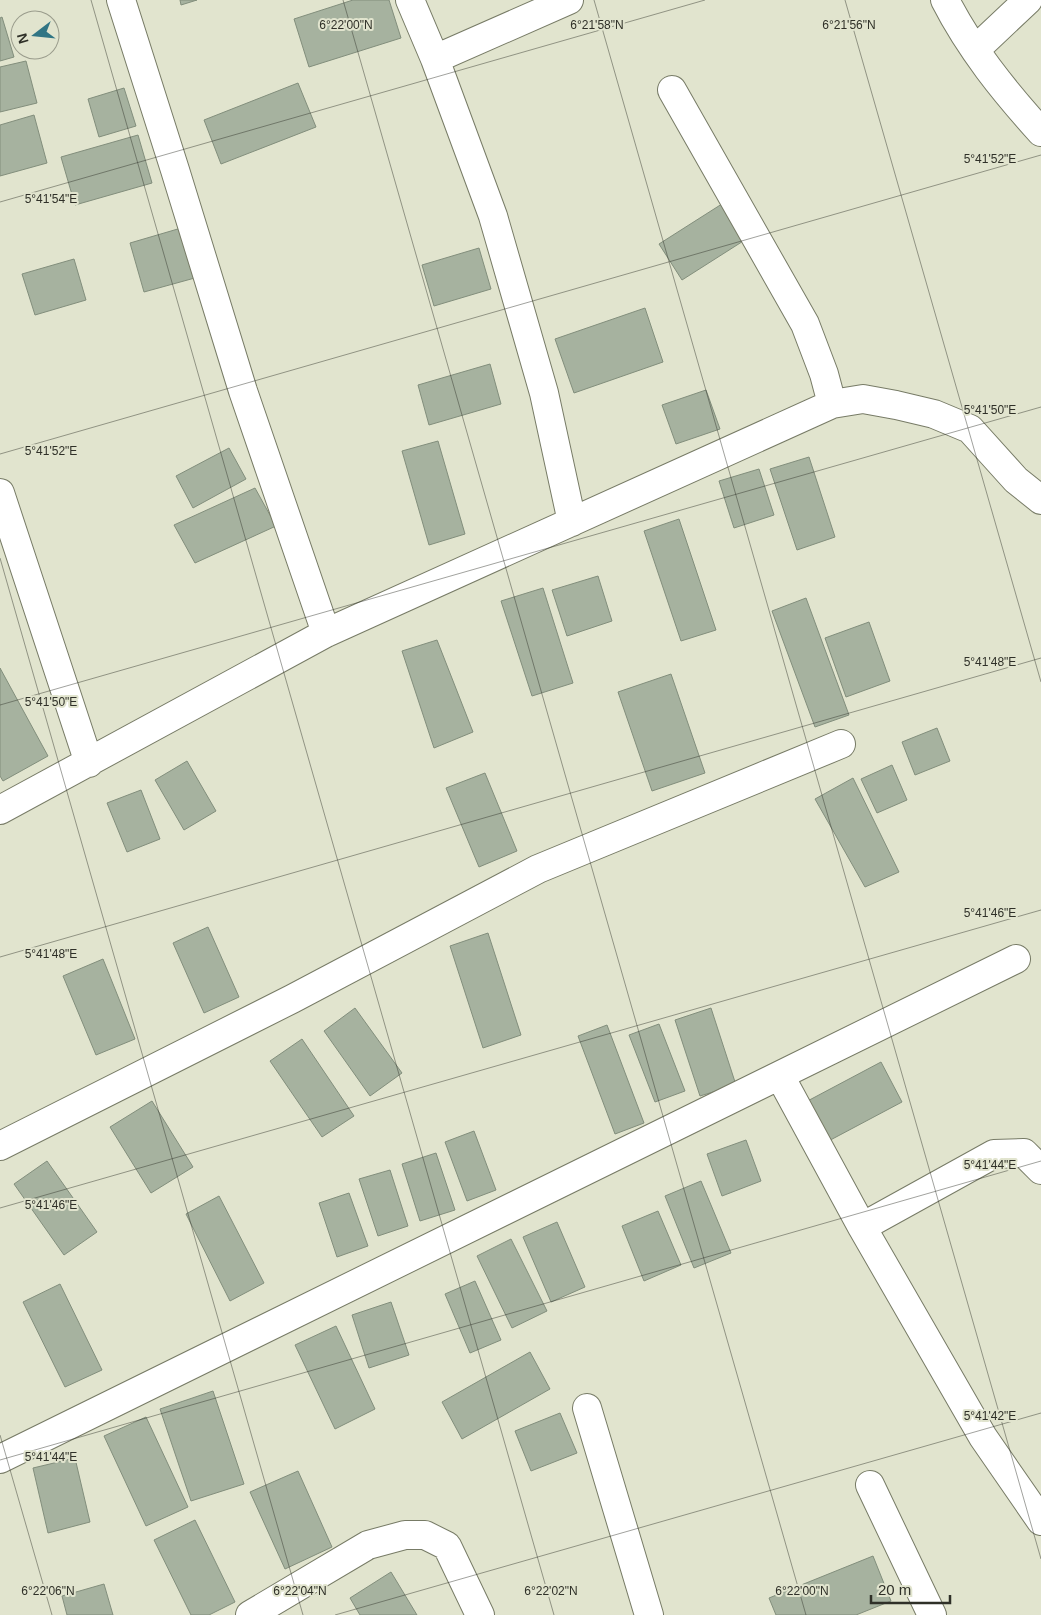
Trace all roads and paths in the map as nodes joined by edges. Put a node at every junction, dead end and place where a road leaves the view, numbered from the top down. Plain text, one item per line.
1 (121, 0) edge
2 (410, 0) edge
3 (569, 0) edge
4 (945, 0) edge
5 (1028, 0) edge
6 (975, 50) junction
7 (434, 59) junction
8 (672, 90) dead end
9 (1041, 132) edge
10 (832, 404) junction
11 (0, 493) edge
12 (1041, 500) edge
13 (572, 522) junction
14 (326, 633) junction
15 (841, 744) dead end
16 (89, 763) junction
17 (0, 810) edge
18 (1016, 959) dead end
19 (780, 1076) junction
20 (0, 1146) edge
21 (1041, 1170) edge
22 (862, 1226) junction
23 (588, 1408) dead end
24 (0, 1459) edge
25 (870, 1485) dead end
26 (1041, 1521) edge
27 (250, 1615) edge
28 (480, 1615) edge
29 (650, 1615) edge
30 (932, 1615) edge

1 - 14 street
2 - 7 street
3 - 7 street
4 - 6 street
5 - 6 street
6 - 9 street
7 - 13 street
8 - 10 street
10 - 12 street
10 - 13 street
11 - 16 street
13 - 14 street
14 - 16 street
15 - 20 street
16 - 17 street
18 - 19 street
19 - 22 street
19 - 24 street
21 - 22 street
22 - 26 street
23 - 29 street
25 - 30 street
27 - 28 street

